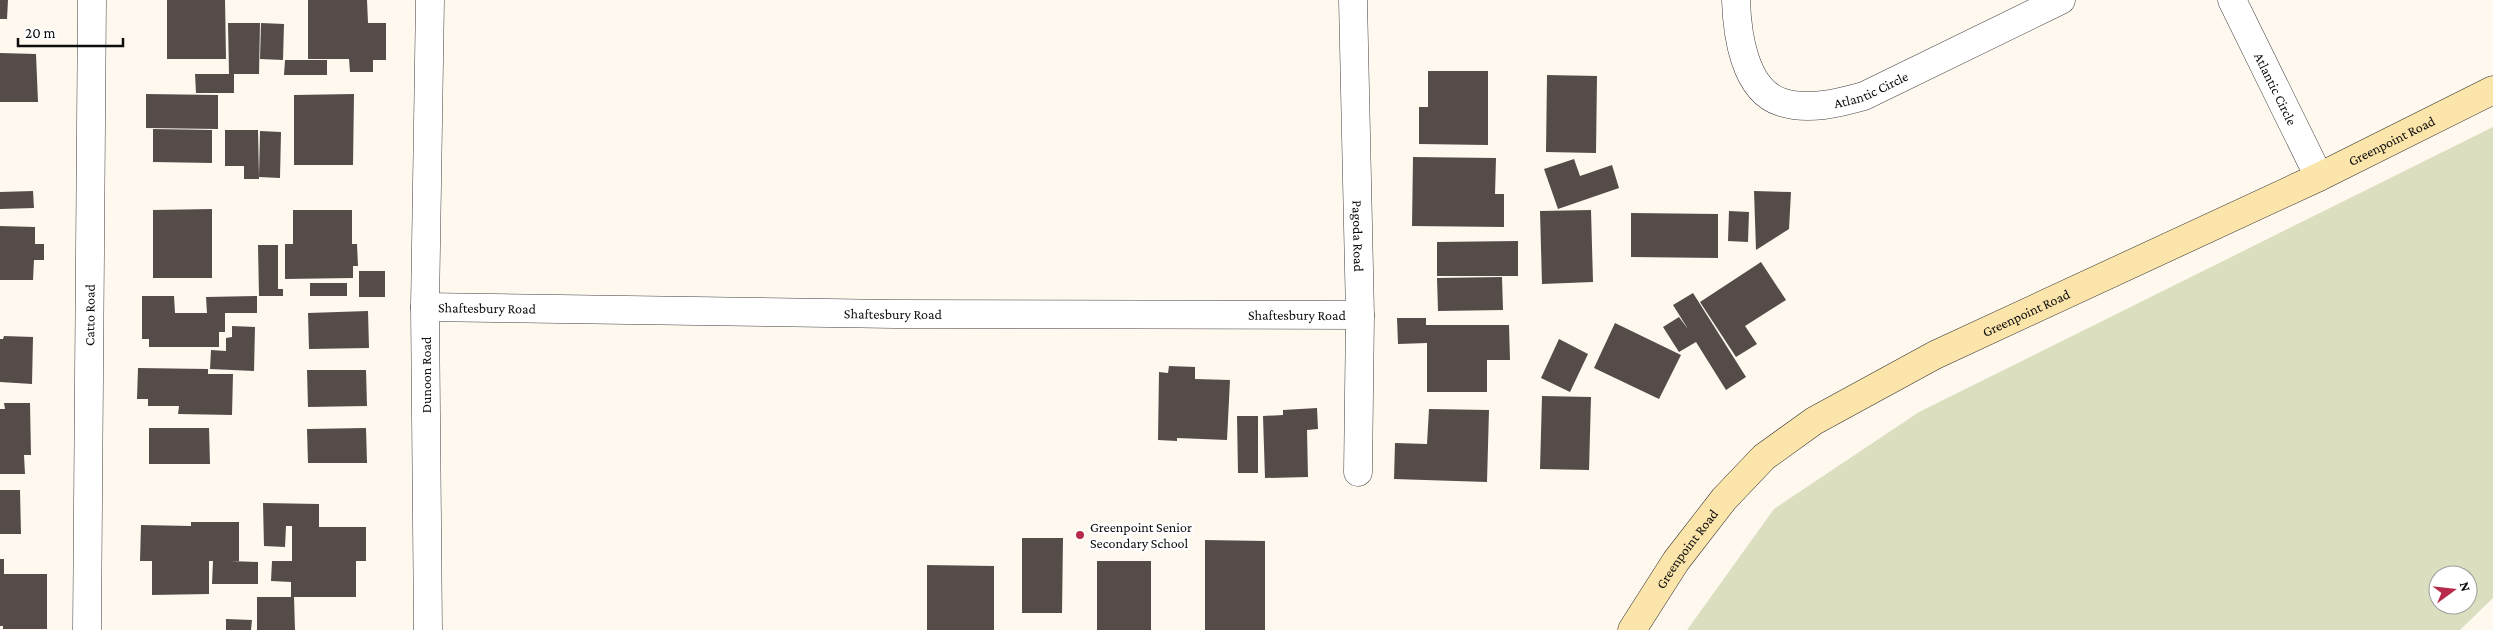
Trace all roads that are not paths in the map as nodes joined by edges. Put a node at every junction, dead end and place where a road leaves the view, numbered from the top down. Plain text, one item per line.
1 (92, 0) edge
2 (430, 0) edge
3 (1354, 0) edge
4 (2061, 0) edge
5 (2232, 0) edge
6 (1729, 5) edge
7 (2493, 90) edge
8 (2320, 177) junction
9 (425, 307) junction
10 (1360, 315) junction
11 (1358, 472) dead end
12 (87, 630) edge
13 (428, 630) edge
14 (1632, 630) edge

1 - 12 street, Catto Road
2 - 9 street, Dunoon Road
3 - 10 street, Pagoda Road
4 - 6 street, Atlantic Circle
5 - 8 street, Atlantic Circle
7 - 8 street, Greenpoint Road
8 - 14 street, Greenpoint Road
9 - 10 street, Shaftesbury Road
9 - 13 street, Dunoon Road
10 - 11 street, Pagoda Road

